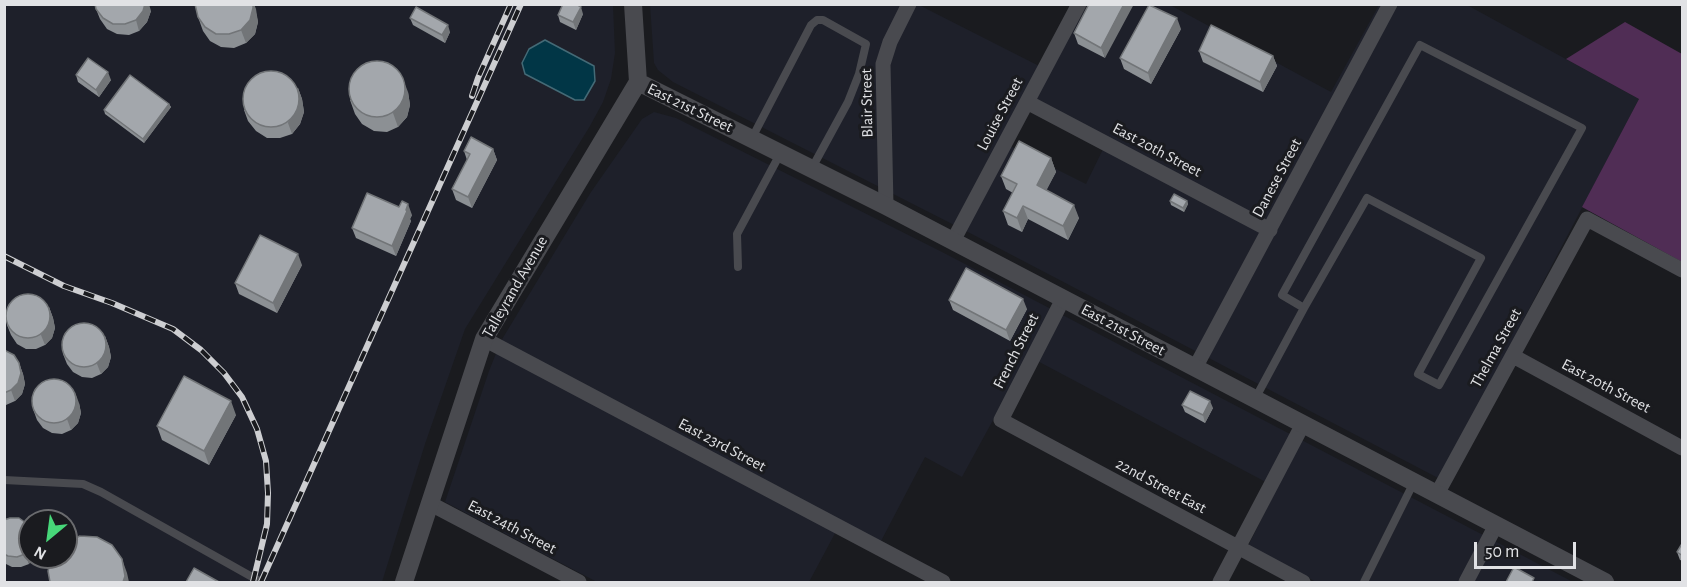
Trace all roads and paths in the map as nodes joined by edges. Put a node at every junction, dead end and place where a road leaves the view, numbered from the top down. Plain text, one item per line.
1 (633, 4) edge
2 (909, 4) edge
3 (1079, 4) edge
4 (1390, 4) edge
5 (638, 82) junction
6 (1026, 102) junction
7 (752, 138) junction
8 (781, 153) junction
9 (812, 168) junction
10 (886, 206) junction
11 (1270, 230) junction
12 (952, 241) junction
13 (738, 267) dead end
14 (1683, 270) edge
15 (1063, 298) junction
16 (1304, 308) junction
17 (484, 339) junction
18 (1513, 356) junction
19 (1195, 368) junction
20 (1255, 399) junction
21 (1001, 420) joint
22 (1303, 424) junction
23 (1683, 448) edge
24 (4, 480) edge
25 (1414, 482) junction
26 (1437, 494) junction
27 (429, 503) junction
28 (1496, 525) junction
29 (1238, 548) junction
30 (261, 582) edge
31 (404, 582) edge
32 (579, 582) edge
33 (943, 582) edge
34 (1220, 582) edge
35 (1303, 582) edge
36 (1364, 582) edge
37 (1466, 582) edge
38 (1605, 582) edge

1 - 5 main road
2 - 10 street, Blair Street
3 - 6 street, Louise Street
4 - 11 street, Danese Street
5 - 7 main road, East 21st Street
5 - 17 main road, Talleyrand Avenue
6 - 11 street, East 20th Street
6 - 12 street, Louise Street
7 - 8 main road, East 21st Street
7 - 9 lane
8 - 9 main road, East 21st Street
8 - 13 lane
9 - 10 main road, East 21st Street
10 - 12 main road, East 21st Street
11 - 19 street, Danese Street
12 - 15 main road, East 21st Street
14 - 18 street, Thelma Street
15 - 19 main road, East 21st Street
15 - 21 street, French Street
16 - 16 lane
16 - 20 lane
17 - 27 main road, Talleyrand Avenue
17 - 33 street, East 23rd Street
18 - 23 street, East 20th Street
18 - 26 street, Thelma Street
19 - 20 main road, East 21st Street
20 - 22 main road, East 21st Street
21 - 29 street, 22nd Street East
22 - 25 main road, East 21st Street
22 - 29 street
24 - 30 lane
25 - 26 main road, East 21st Street
25 - 36 lane
26 - 28 main road, East 21st Street
27 - 31 main road, Talleyrand Avenue
27 - 32 street, East 24th Street
28 - 37 street
28 - 38 main road, East 21st Street
29 - 34 street
29 - 35 street, 22nd Street East

